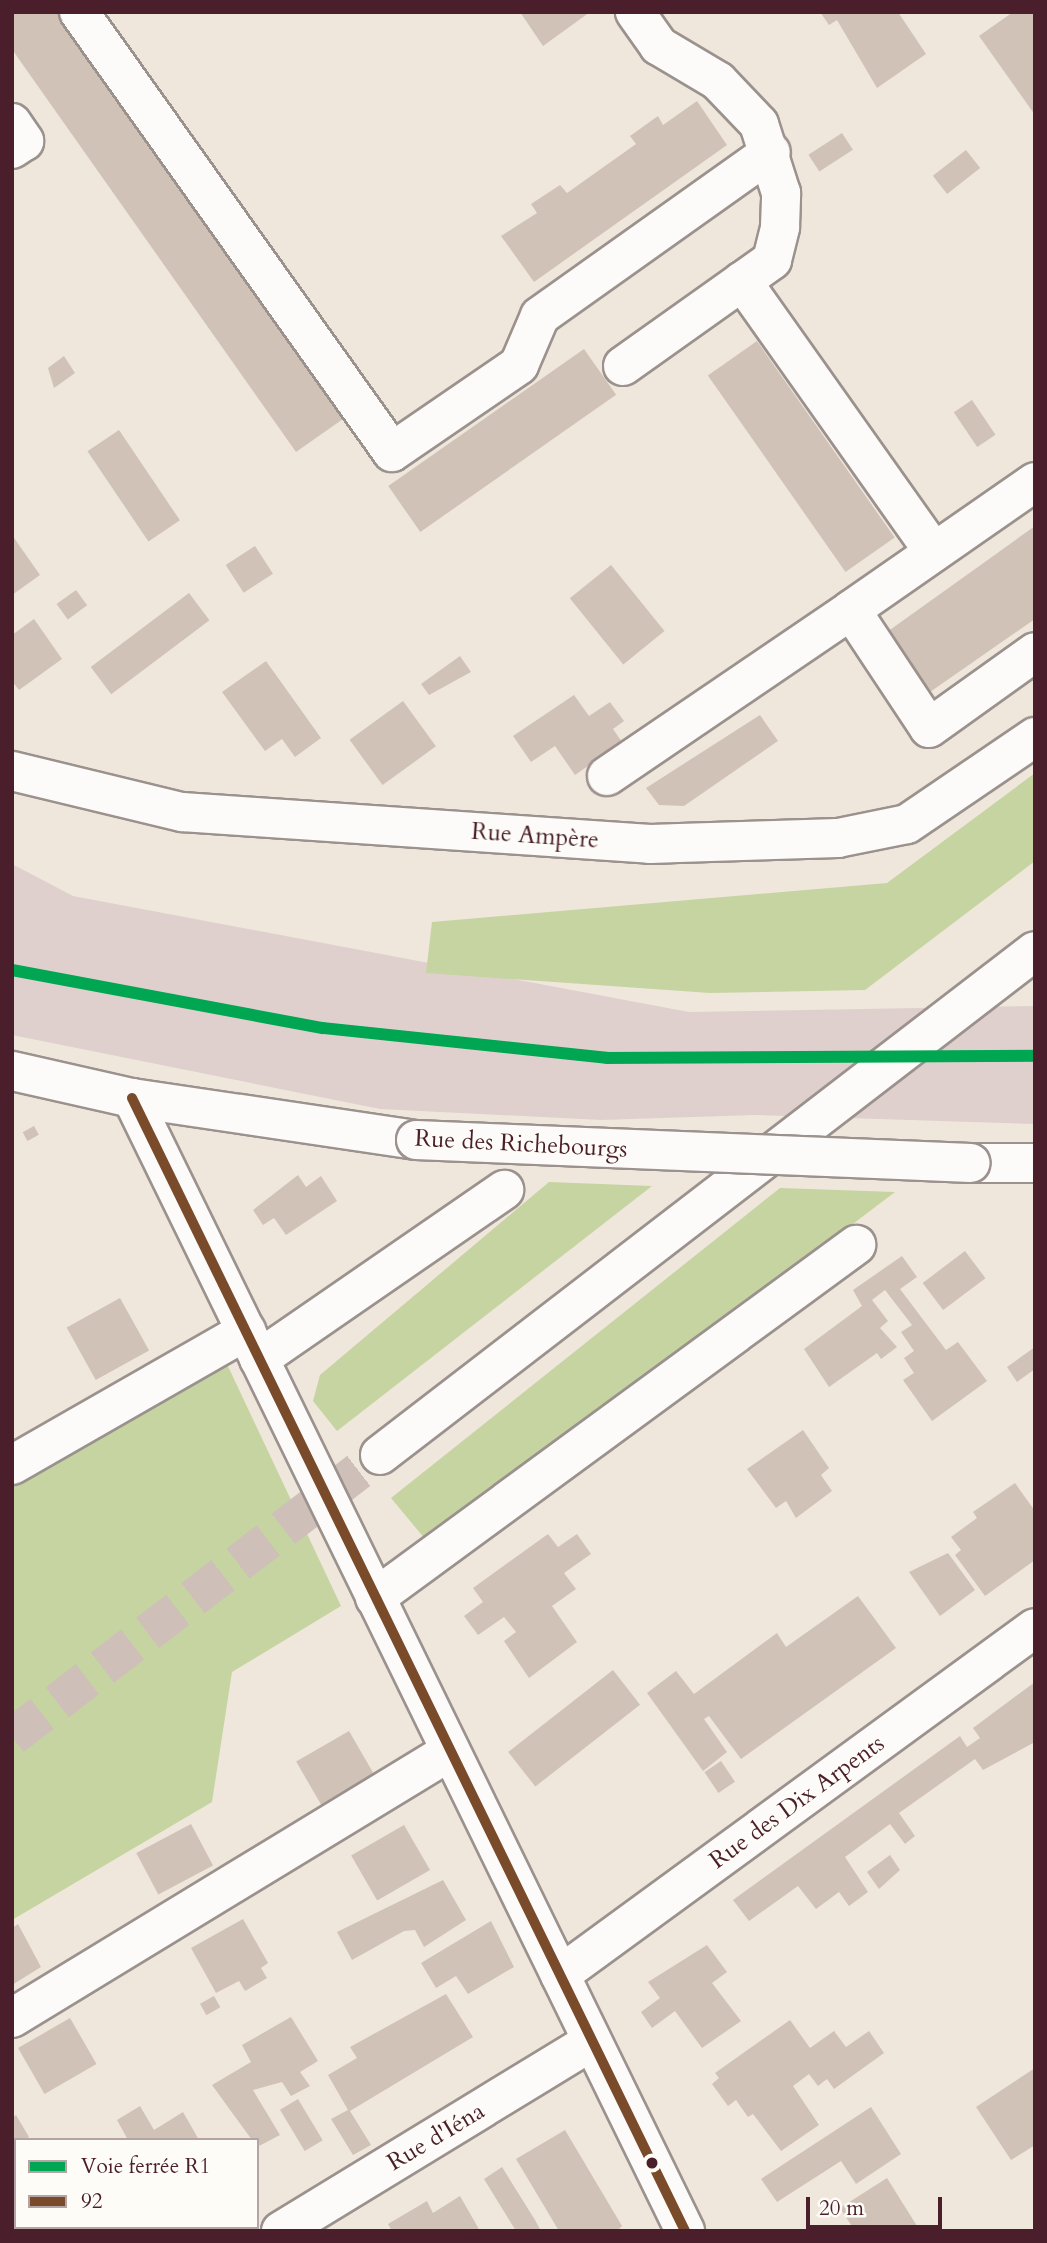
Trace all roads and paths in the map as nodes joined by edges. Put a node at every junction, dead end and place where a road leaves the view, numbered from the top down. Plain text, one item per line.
1 (79, 12) edge
2 (635, 12) edge
3 (12, 123) edge
4 (12, 149) edge
5 (771, 152) junction
6 (741, 281) junction
7 (623, 366) dead end
8 (1035, 482) edge
9 (934, 552) junction
10 (851, 610) junction
11 (1035, 652) edge
12 (1035, 737) edge
13 (12, 771) edge
14 (607, 776) dead end
15 (1035, 951) edge
16 (12, 1071) edge
17 (132, 1098) junction
18 (1035, 1163) edge
19 (504, 1190) dead end
20 (856, 1245) dead end
21 (253, 1345) junction
22 (380, 1455) tunnel mouth
23 (12, 1465) edge
24 (374, 1598) junction
25 (1035, 1628) edge
26 (449, 1752) junction
27 (560, 1975) junction
28 (12, 2018) edge
29 (592, 2042) junction
30 (281, 2231) edge
31 (685, 2231) edge

1 - 5 street
2 - 5 street
3 - 4 street
5 - 6 street
6 - 7 street
6 - 9 street
8 - 9 street
9 - 10 street
10 - 11 street
10 - 14 street
12 - 13 street, Rue Ampère
15 - 22 street
16 - 17 street, Rue des Richebourgs
17 - 18 street, Rue des Richebourgs, bridge
17 - 21 street
19 - 21 street
20 - 24 street
21 - 23 street
21 - 24 street
24 - 26 street
25 - 27 street, Rue des Dix Arpents
26 - 27 street
26 - 28 street
27 - 29 street
29 - 30 street, Rue d'Iéna
29 - 31 street

